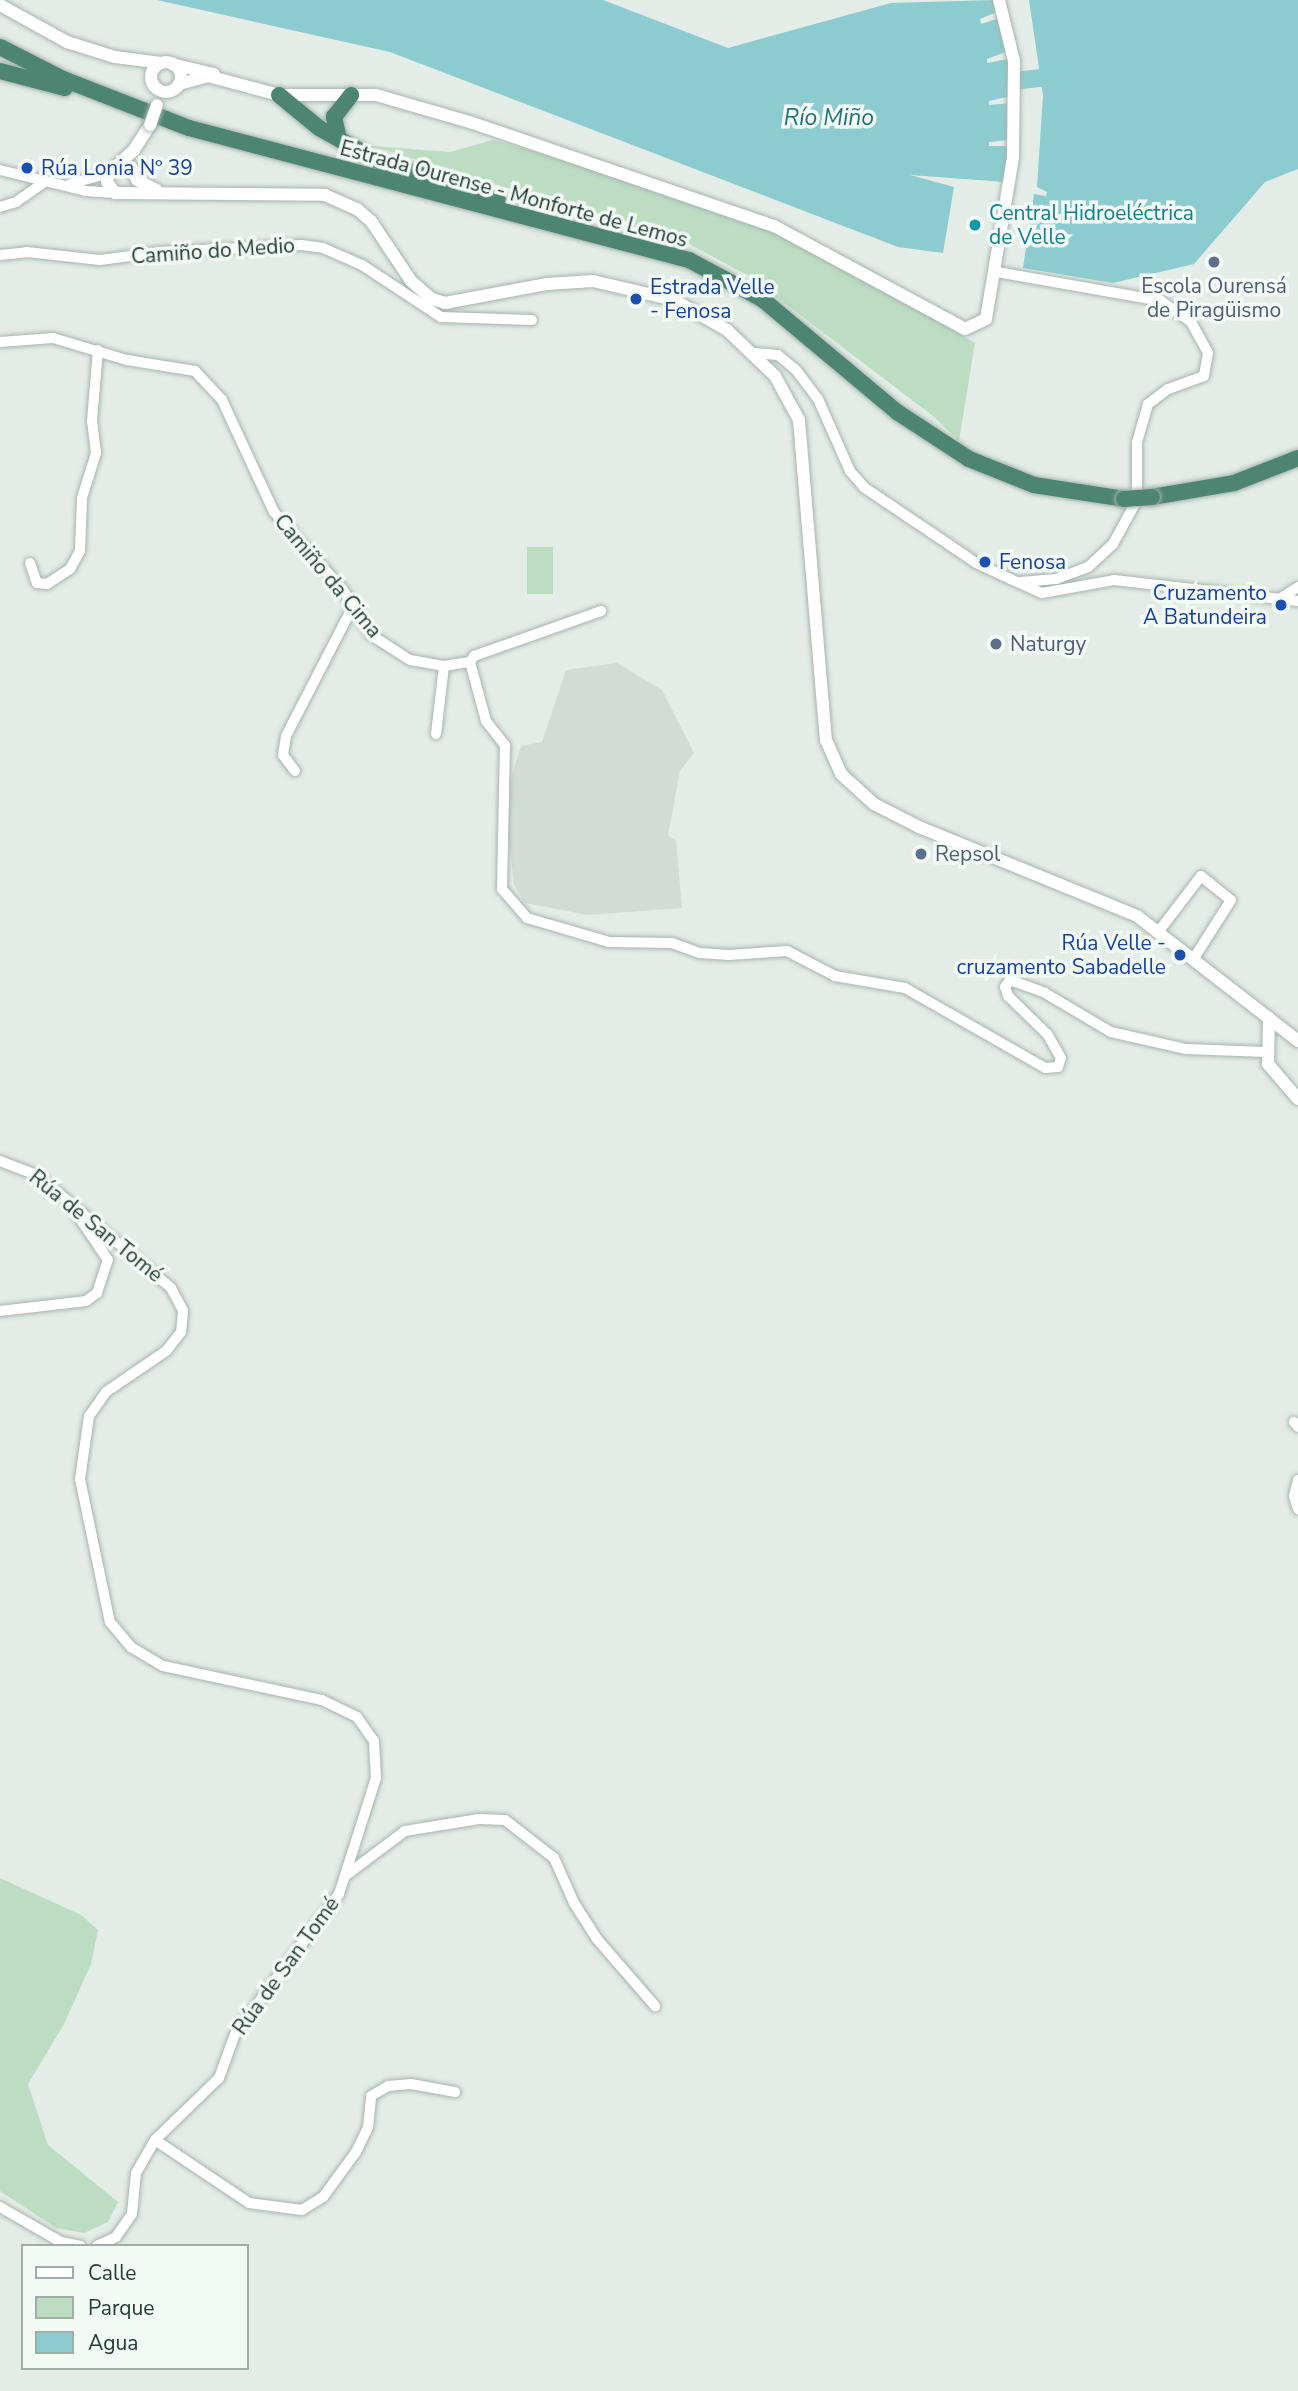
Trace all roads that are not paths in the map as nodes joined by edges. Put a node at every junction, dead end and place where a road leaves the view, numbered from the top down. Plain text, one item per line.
1 (999, 0) edge
2 (0, 5) edge
3 (0, 47) edge
4 (115, 57) junction
5 (167, 63) junction
6 (0, 71) edge
7 (223, 79) junction
8 (152, 82) junction
9 (175, 88) junction
10 (279, 95) junction
11 (351, 95) junction
12 (121, 103) junction
13 (157, 105) junction
14 (150, 125) junction
15 (338, 139) junction
16 (113, 169) junction
17 (0, 170) edge
18 (136, 177) junction
19 (45, 182) junction
20 (66, 185) junction
21 (121, 193) junction
22 (164, 193) junction
23 (0, 206) edge
24 (617, 238) junction
25 (0, 255) edge
26 (997, 272) junction
27 (428, 304) junction
28 (532, 320) dead end
29 (0, 342) edge
30 (98, 350) junction
31 (754, 353) junction
32 (1298, 458) edge
33 (30, 563) dead end
34 (1017, 582) junction
35 (1298, 587) edge
36 (1281, 598) junction
37 (1298, 600) edge
38 (353, 606) junction
39 (601, 611) dead end
40 (470, 662) junction
41 (444, 666) junction
42 (436, 734) dead end
43 (295, 771) dead end
44 (1159, 931) junction
45 (1195, 958) junction
46 (1269, 1018) junction
47 (1298, 1041) edge
48 (1266, 1052) junction
49 (1298, 1099) edge
50 (0, 1161) edge
51 (69, 1202) junction
52 (0, 1311) edge
53 (1298, 1480) edge
54 (1298, 1509) edge
55 (345, 1877) junction
56 (655, 2006) dead end
57 (455, 2092) dead end
58 (155, 2140) junction
59 (0, 2207) edge
60 (71, 2244) edge
61 (101, 2244) edge

1 - 26 street
2 - 4 street
3 - 12 highway, Estrada Ourense - Monforte de Lemos
4 - 5 street
4 - 8 street
5 - 7 street
5 - 8 street
5 - 9 street
6 - 12 highway
7 - 9 street
7 - 10 street
8 - 9 street
8 - 13 street
9 - 13 street
10 - 11 street
10 - 15 highway
11 - 15 highway
11 - 26 street
12 - 24 highway, Estrada Ourense - Monforte de Lemos
13 - 14 street, bridge
14 - 16 street
14 - 18 street
15 - 24 highway
16 - 18 street
16 - 20 street
16 - 21 street
17 - 19 street
18 - 21 street
18 - 22 street
19 - 20 street
19 - 23 street
20 - 21 street
21 - 22 street
22 - 27 street
24 - 32 highway, Estrada Ourense - Monforte de Lemos, bridge
25 - 27 street, Camiño do Medio
26 - 34 street
27 - 28 street, Camiño do Medio
27 - 31 street
29 - 30 street, Camiño da Cima
30 - 33 street
30 - 38 street, Camiño da Cima
31 - 34 street
31 - 44 street
34 - 36 street
35 - 36 street
36 - 37 street
38 - 41 street, Camiño da Cima
38 - 43 street
39 - 40 street, Camiño da Cima
40 - 41 street, Camiño da Cima
40 - 48 street
41 - 42 street
44 - 45 street
44 - 45 street
45 - 46 street
46 - 47 street
46 - 48 street
48 - 49 street
50 - 51 street, Rúa de San Tomé
51 - 52 street
51 - 55 street, Rúa de San Tomé
53 - 54 street
55 - 56 street
55 - 58 street, Rúa de San Tomé
57 - 58 street
58 - 61 street, Rúa de San Tomé
59 - 60 street

